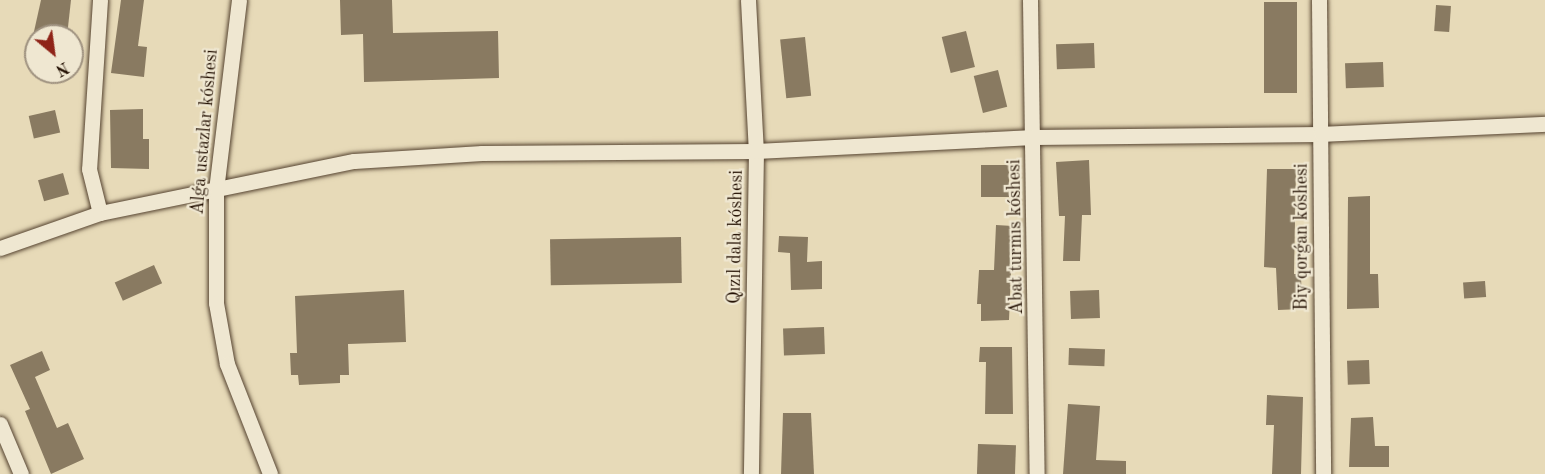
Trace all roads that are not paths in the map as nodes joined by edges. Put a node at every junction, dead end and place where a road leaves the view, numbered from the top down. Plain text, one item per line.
1 (100, 0) edge
2 (239, 0) edge
3 (748, 0) edge
4 (1030, 0) edge
5 (1318, 0) edge
6 (1545, 124) edge
7 (1321, 134) junction
8 (1034, 137) junction
9 (756, 151) junction
10 (216, 189) junction
11 (100, 213) junction
12 (0, 248) edge
13 (0, 424) edge
14 (21, 474) edge
15 (270, 474) edge
16 (751, 474) edge
17 (1037, 474) edge
18 (1323, 474) edge

1 - 11 street
2 - 10 street, Alǵa ustazlar kóshesi
3 - 9 street, Qızıl dala kóshesi
4 - 8 street, Abat turmıs kóshesi
5 - 7 street, Biy qorǵan kóshesi
6 - 7 street
7 - 8 street
7 - 18 street, Biy qorǵan kóshesi
8 - 9 street
8 - 17 street, Abat turmıs kóshesi
9 - 10 street
9 - 16 street, Qızıl dala kóshesi
10 - 11 street
10 - 15 street, Alǵa ustazlar kóshesi
11 - 12 street
13 - 14 street

